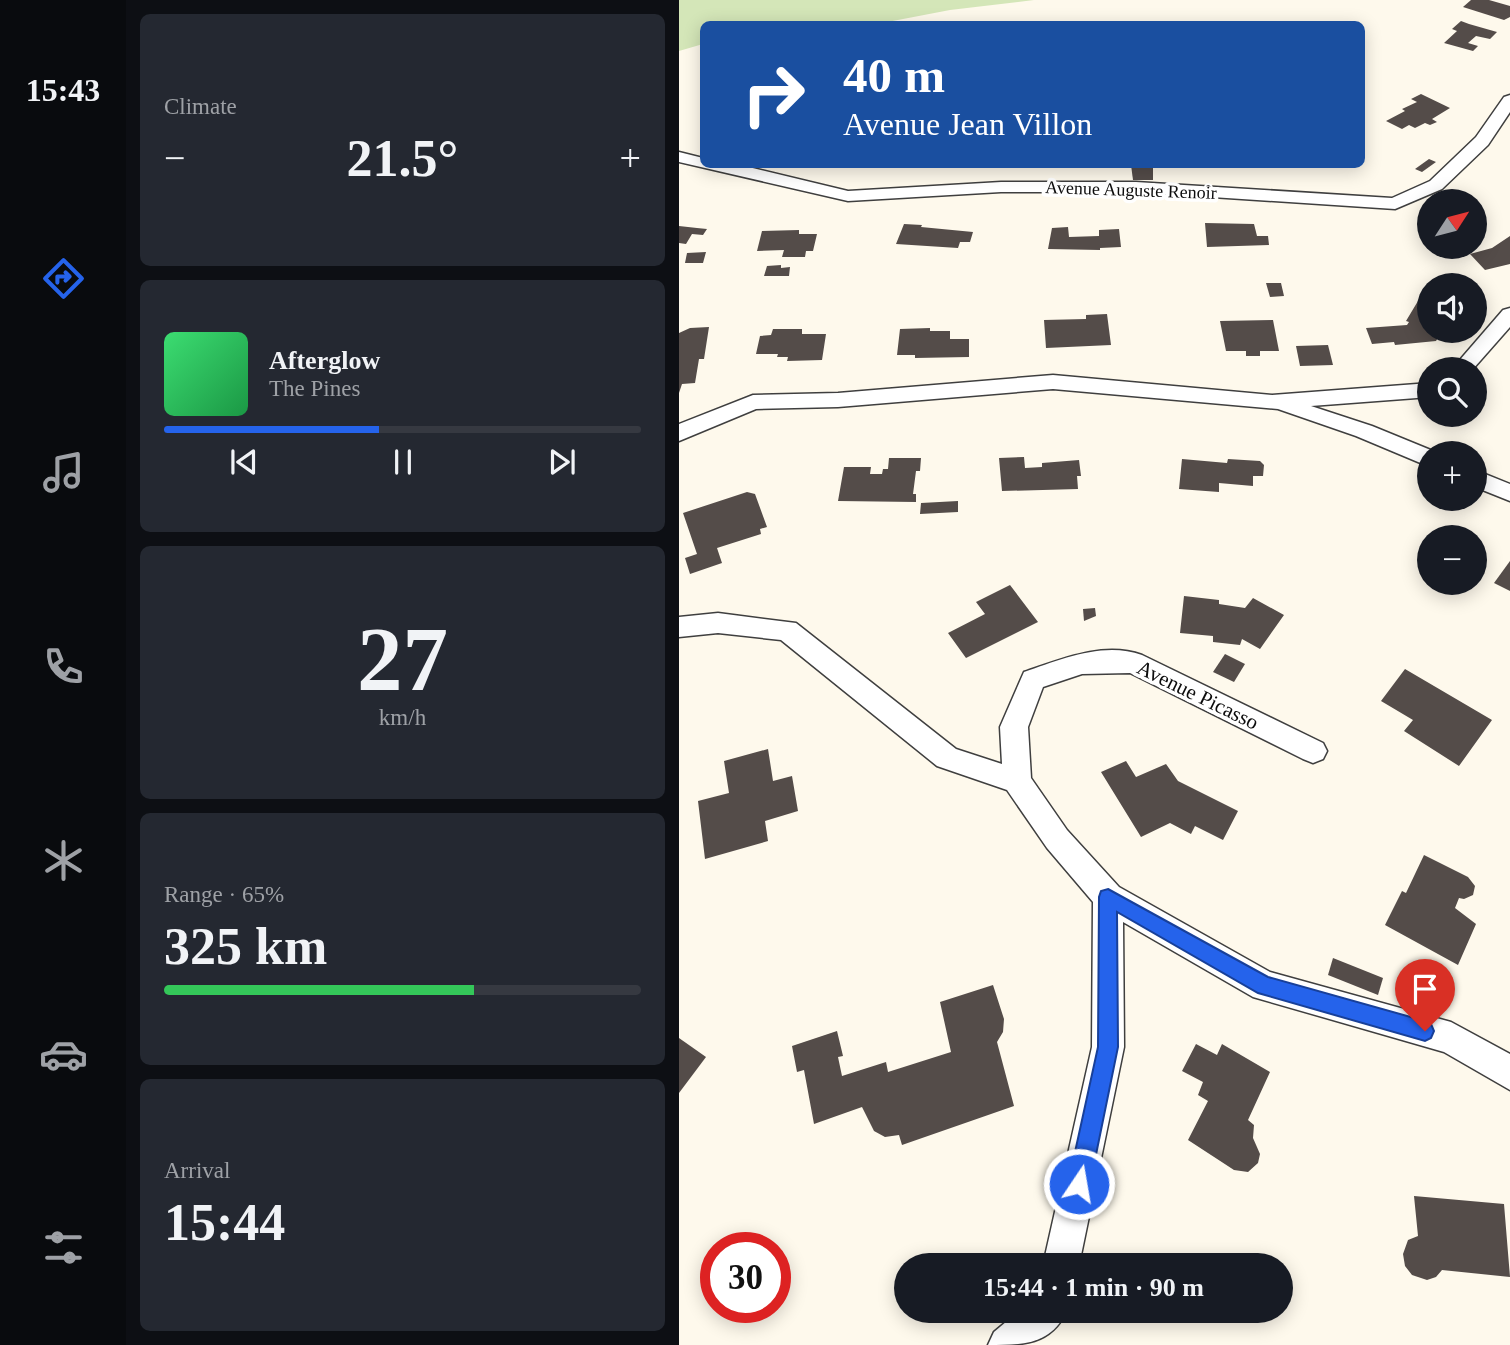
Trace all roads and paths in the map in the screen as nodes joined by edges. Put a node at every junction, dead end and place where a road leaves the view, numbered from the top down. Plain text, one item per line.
1 (1510, 100) edge
2 (679, 157) edge
3 (700, 162) edge
4 (729, 168) edge
5 (1510, 314) edge
6 (1472, 357) edge
7 (1417, 391) edge
8 (1272, 402) junction
9 (679, 433) edge
10 (1417, 453) edge
11 (1487, 483) edge
12 (1510, 493) edge
13 (679, 627) edge
14 (1313, 751) dead end
15 (1017, 781) junction
16 (1108, 897) junction
17 (1510, 1073) edge
18 (1065, 1253) edge
19 (1034, 1323) edge
20 (1007, 1345) edge

1 - 4 street, Avenue Auguste Renoir
2 - 3 street
5 - 6 street
7 - 8 street
8 - 9 street
8 - 10 street
11 - 12 street
13 - 15 street
14 - 15 street, Avenue Picasso
15 - 16 street
16 - 17 street
16 - 18 street
19 - 20 street

